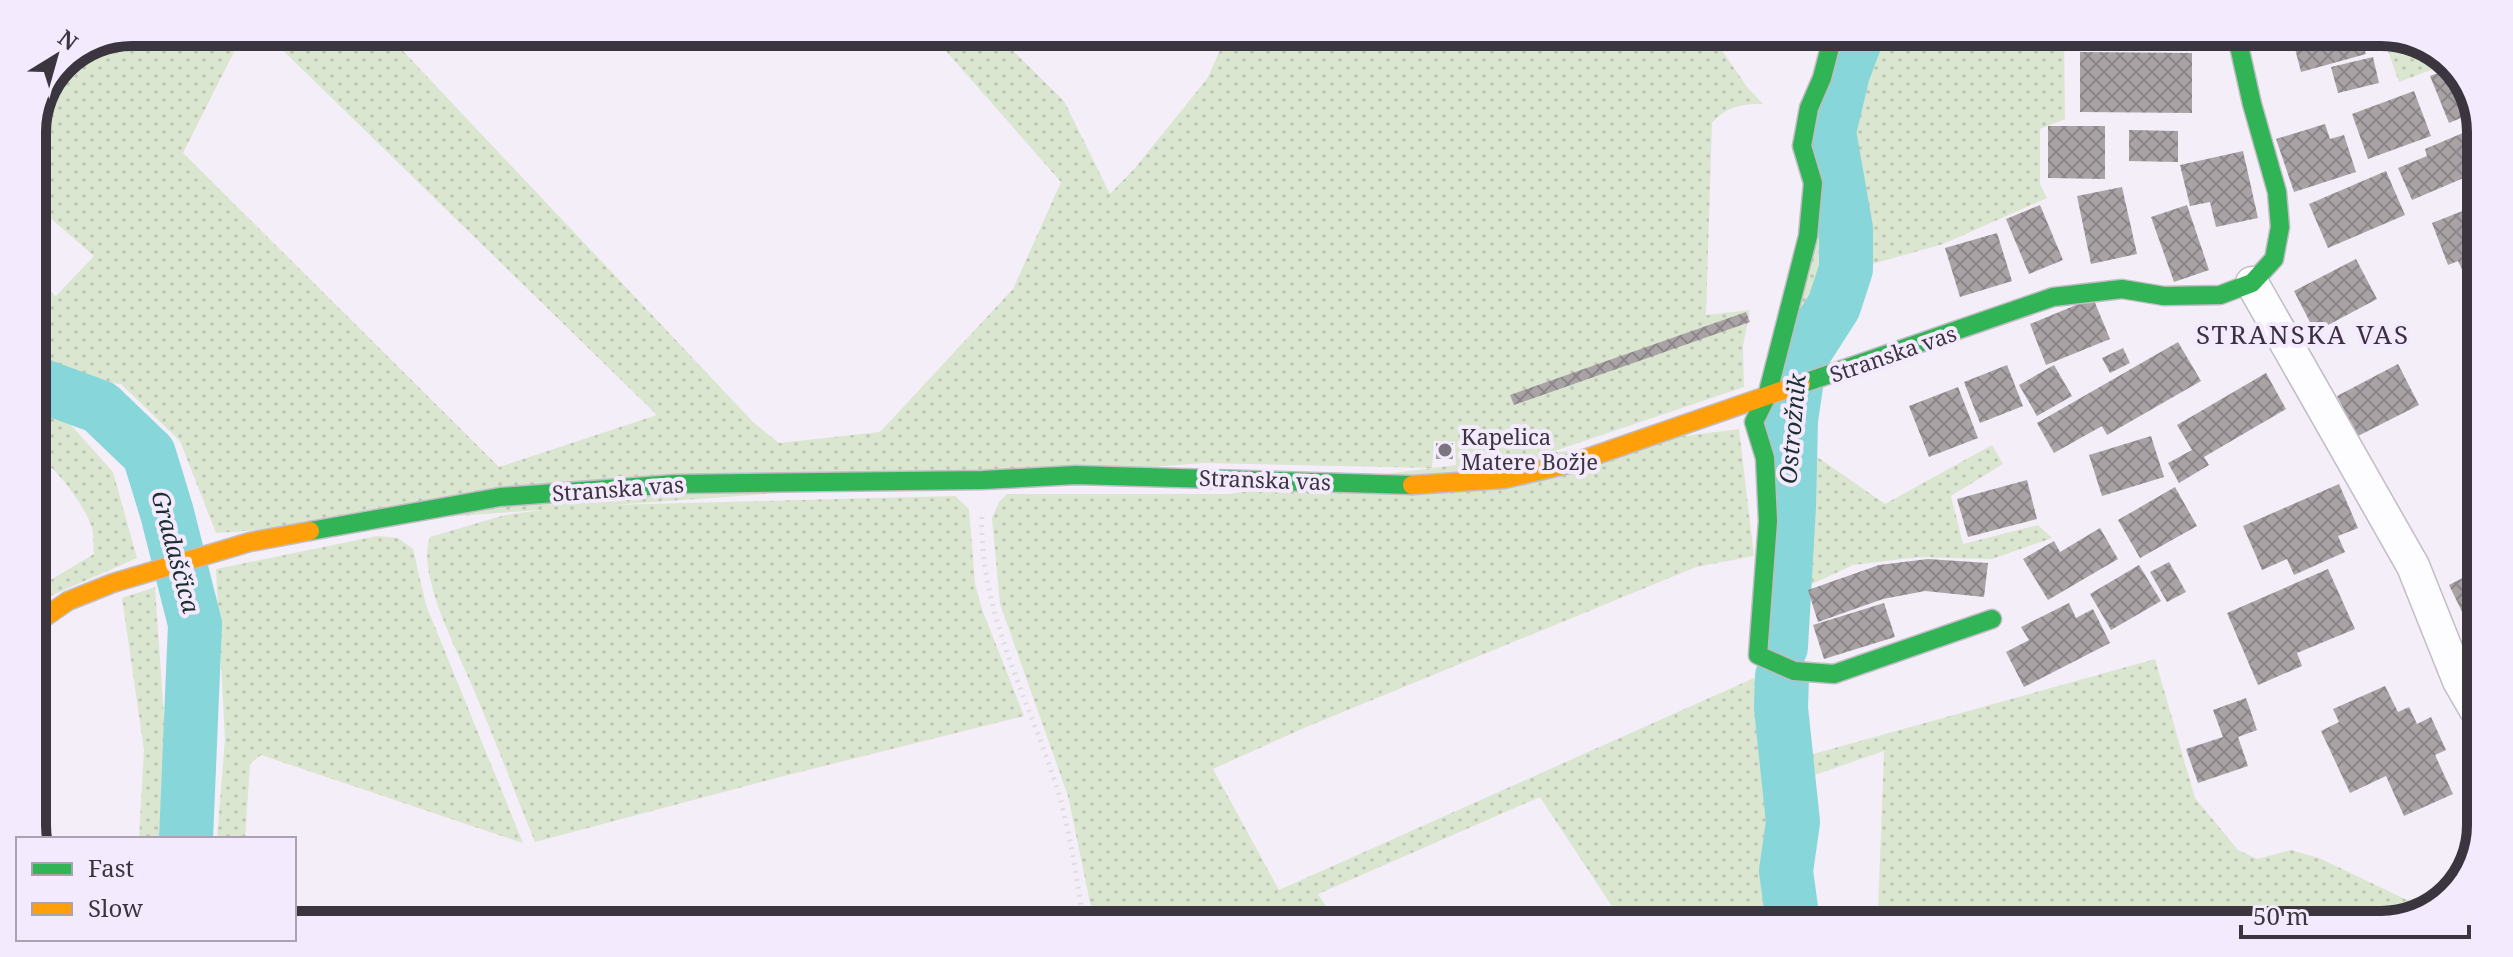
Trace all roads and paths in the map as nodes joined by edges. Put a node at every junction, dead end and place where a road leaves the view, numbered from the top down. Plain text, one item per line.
1 (1830, 46) edge
2 (2239, 46) edge
3 (2252, 283) junction
4 (1774, 394) junction
5 (983, 480) junction
6 (46, 616) edge
7 (1992, 619) dead end
8 (2467, 695) edge
9 (1082, 911) edge

1 - 4 street
2 - 3 street
3 - 4 street, Stranska vas
3 - 8 street
4 - 5 street, Stranska vas
4 - 7 street
5 - 6 street, Stranska vas
5 - 9 path

